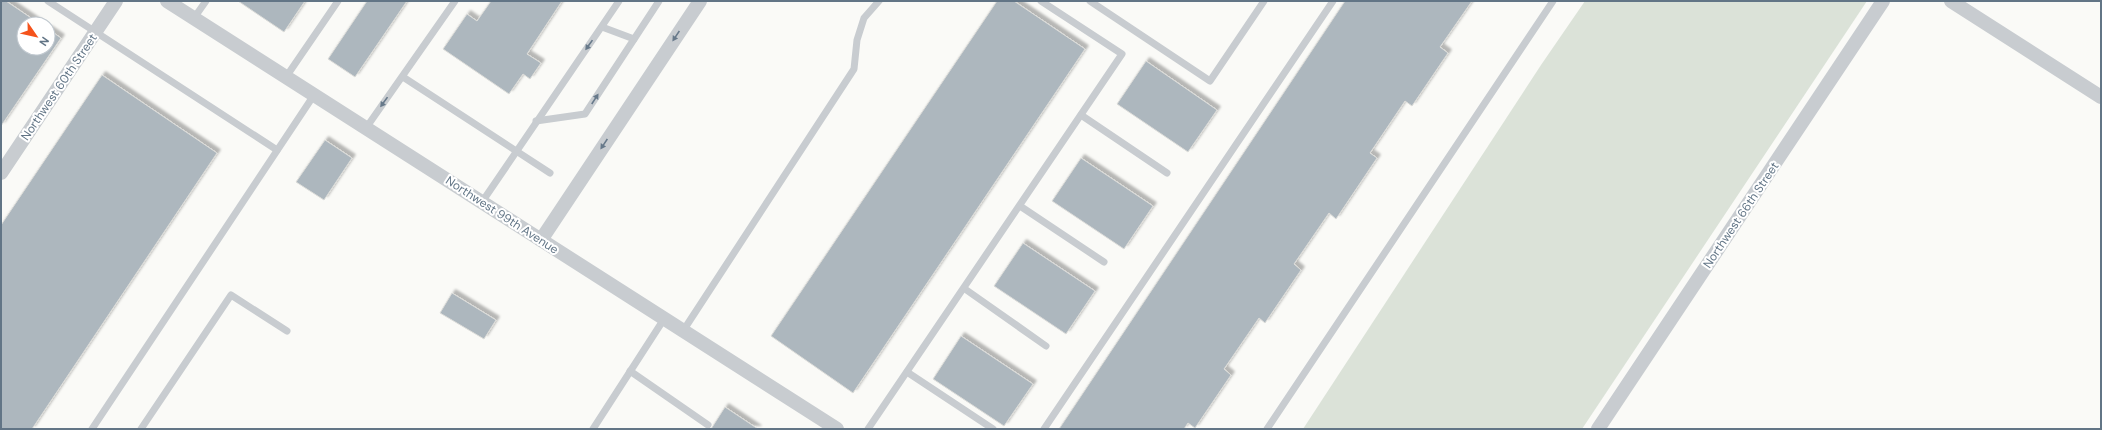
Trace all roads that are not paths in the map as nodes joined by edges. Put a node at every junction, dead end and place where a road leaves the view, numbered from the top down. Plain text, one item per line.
1 (48, 1) edge
2 (116, 1) edge
3 (167, 1) edge
4 (206, 1) edge
5 (338, 1) edge
6 (455, 1) edge
7 (619, 1) edge
8 (659, 1) edge
9 (879, 1) edge
10 (1041, 1) edge
11 (1090, 1) edge
12 (1264, 1) edge
13 (1332, 1) edge
14 (1553, 1) edge
15 (1884, 1) edge
16 (1951, 1) edge
17 (697, 2) edge
18 (194, 18) junction
19 (602, 27) junction
20 (96, 31) junction
21 (634, 39) junction
22 (403, 76) junction
23 (286, 77) junction
24 (314, 95) junction
25 (2101, 97) edge
26 (1081, 116) junction
27 (536, 121) junction
28 (366, 128) junction
29 (277, 150) junction
30 (516, 152) junction
31 (1, 173) edge
32 (550, 173) dead end
33 (1167, 173) dead end
34 (482, 202) junction
35 (1020, 206) junction
36 (541, 240) junction
37 (1104, 262) dead end
38 (965, 289) junction
39 (664, 319) junction
40 (287, 331) dead end
41 (683, 331) junction
42 (1046, 346) dead end
43 (630, 371) junction
44 (907, 372) junction
45 (708, 425) dead end
46 (92, 429) edge
47 (141, 429) edge
48 (593, 429) edge
49 (837, 429) edge
50 (868, 429) edge
51 (993, 429) edge
52 (1044, 429) edge
53 (1267, 429) edge
54 (1598, 429) edge

1 - 20 lane
2 - 20 street, Northwest 60th Street
3 - 18 street, Northwest 99th Avenue
4 - 18 lane
5 - 23 lane
6 - 22 lane
7 - 19 lane
8 - 21 lane
9 - 41 lane
10 - 26 lane
11 - 12 lane
13 - 52 lane
14 - 53 lane
15 - 54 street, Northwest 66th Street
16 - 25 street
17 -> 36 street
18 - 23 street, Northwest 99th Avenue
19 - 21 lane
19 -> 27 lane
20 - 29 lane
20 - 31 street, Northwest 60th Street
27 -> 21 lane
22 -> 28 lane
22 - 30 lane
23 - 24 street, Northwest 99th Avenue
24 - 28 street, Northwest 99th Avenue
24 - 29 lane
26 - 33 lane
26 - 35 lane
27 - 30 lane
28 - 34 street, Northwest 99th Avenue
29 - 46 lane
30 - 32 lane
30 - 34 lane
34 - 36 street, Northwest 99th Avenue
35 - 37 lane
35 - 38 lane
36 - 39 street, Northwest 99th Avenue
38 - 42 lane
38 - 44 lane
39 - 41 street, Northwest 99th Avenue
39 - 43 lane
40 - 47 lane
41 - 49 street, Northwest 99th Avenue
43 - 45 lane
43 - 48 lane
44 - 50 lane
44 - 51 lane

